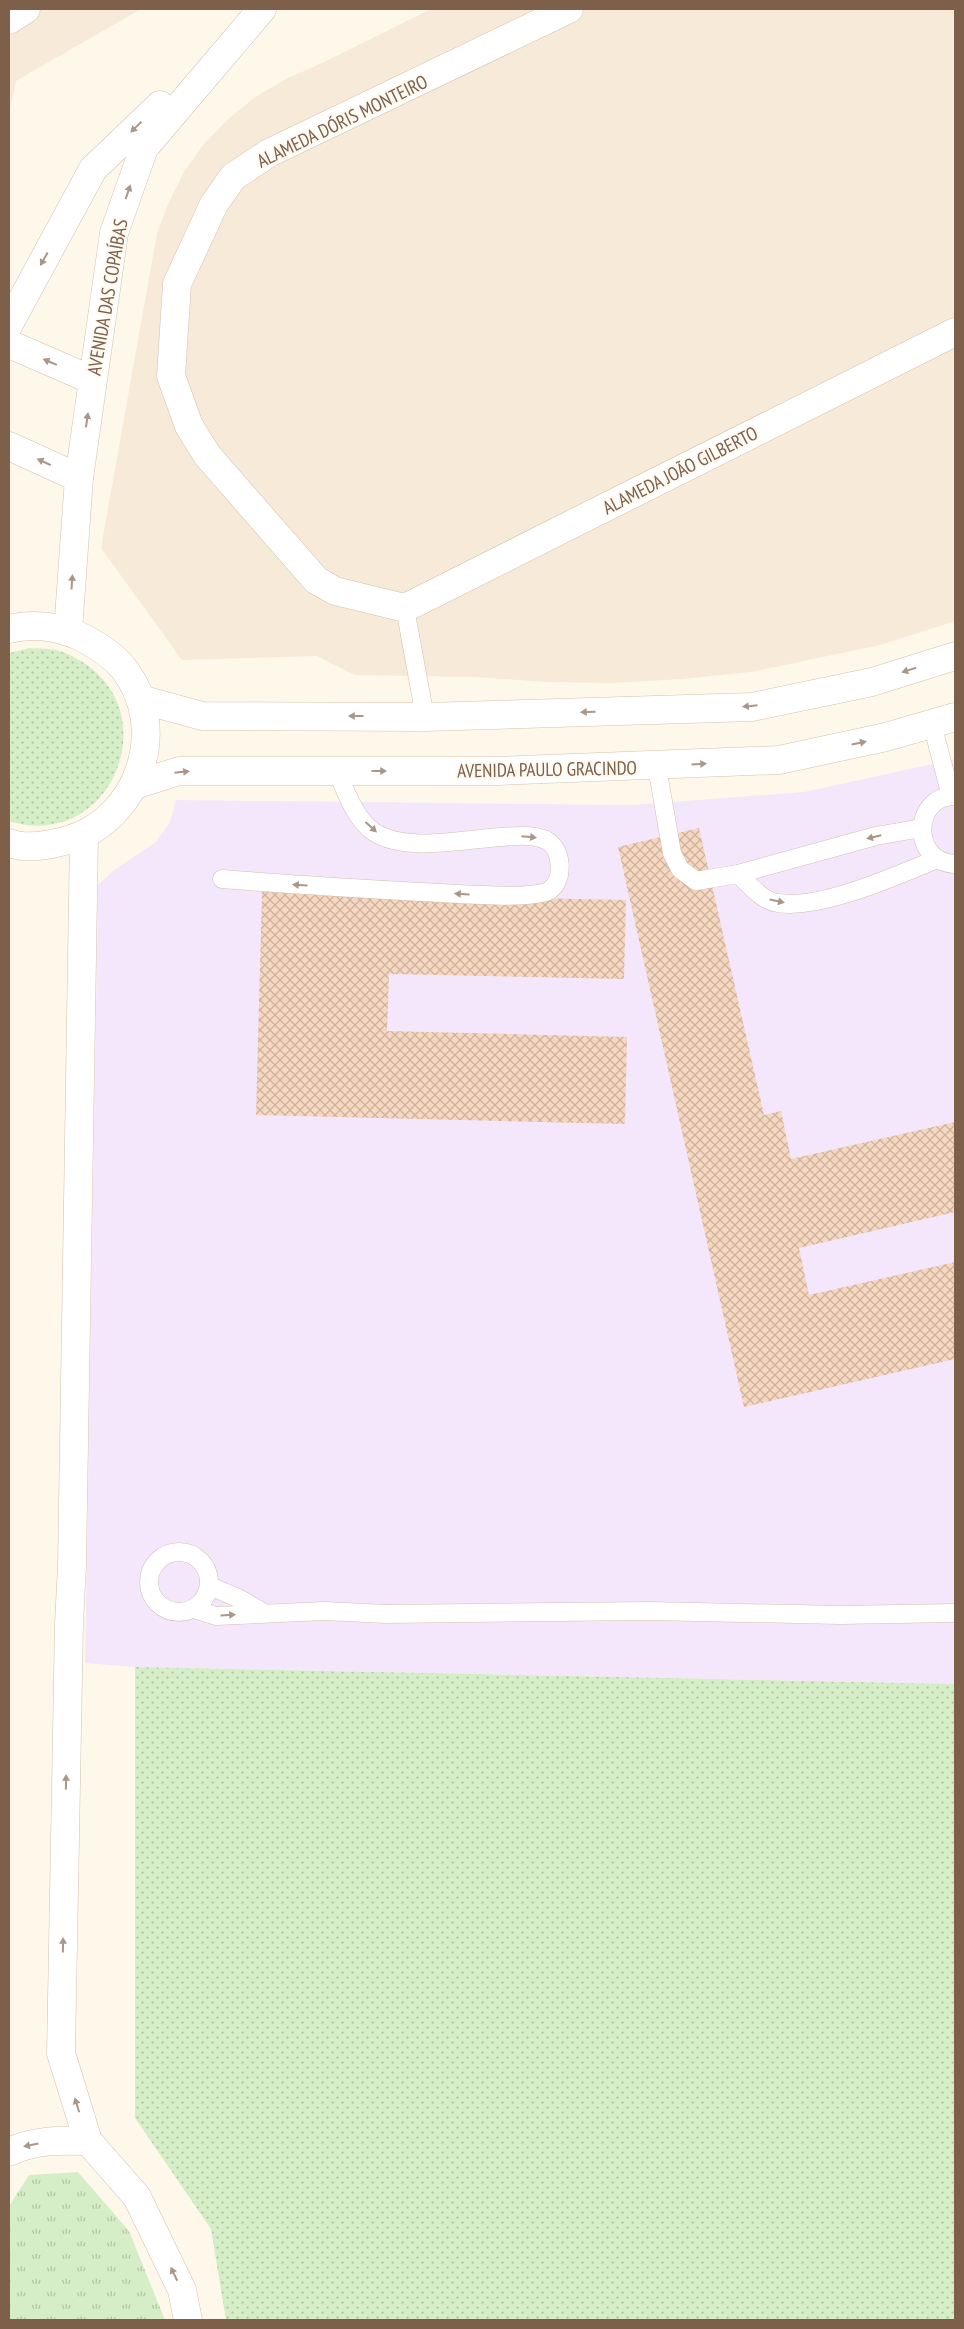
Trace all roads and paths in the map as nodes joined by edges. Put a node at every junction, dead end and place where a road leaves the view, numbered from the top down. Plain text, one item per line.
1 (26, 9) edge
2 (261, 9) edge
3 (569, 9) edge
4 (9, 20) edge
5 (9, 324) edge
6 (955, 332) edge
7 (9, 344) edge
8 (92, 380) junction
9 (9, 446) edge
10 (79, 478) junction
11 (405, 608) junction
12 (9, 630) edge
13 (68, 630) junction
14 (955, 656) edge
15 (140, 699) junction
16 (425, 717) junction
17 (944, 721) edge
18 (657, 767) junction
19 (337, 771) junction
20 (135, 785) junction
21 (953, 796) edge
22 (922, 828) junction
23 (84, 836) junction
24 (9, 843) edge
25 (949, 865) edge
26 (738, 874) junction
27 (222, 879) dead end
28 (210, 1586) junction
29 (194, 1609) junction
30 (264, 1613) junction
31 (955, 1613) edge
32 (88, 2141) junction
33 (9, 2152) edge
34 (188, 2320) edge

1 - 4 street
2 -> 5 street, AVENIDA DAS COPAÍBAS
8 -> 2 street, AVENIDA DAS COPAÍBAS
3 - 11 street, ALAMEDA DÓRIS MONTEIRO
6 - 11 street, ALAMEDA JOÃO GILBERTO
8 -> 7 street
10 -> 8 street, AVENIDA DAS COPAÍBAS
10 -> 9 street
13 -> 10 street, AVENIDA DAS COPAÍBAS
11 - 16 lane
12 - 13 street
13 - 15 street
14 -> 16 street
16 -> 15 street
15 - 20 street
18 -> 17 street, AVENIDA PAULO GRACINDO
17 - 21 lane
19 -> 18 street, AVENIDA PAULO GRACINDO
18 - 26 lane
20 -> 19 street, AVENIDA PAULO GRACINDO
19 -> 27 lane
20 - 23 street
21 - 22 lane
22 - 25 lane
22 -> 26 lane
23 - 24 street
32 -> 23 street
26 -> 25 lane
28 - 29 lane
28 - 29 lane
28 - 30 lane
29 -> 30 lane
30 - 31 lane
32 -> 33 street
34 -> 32 street

